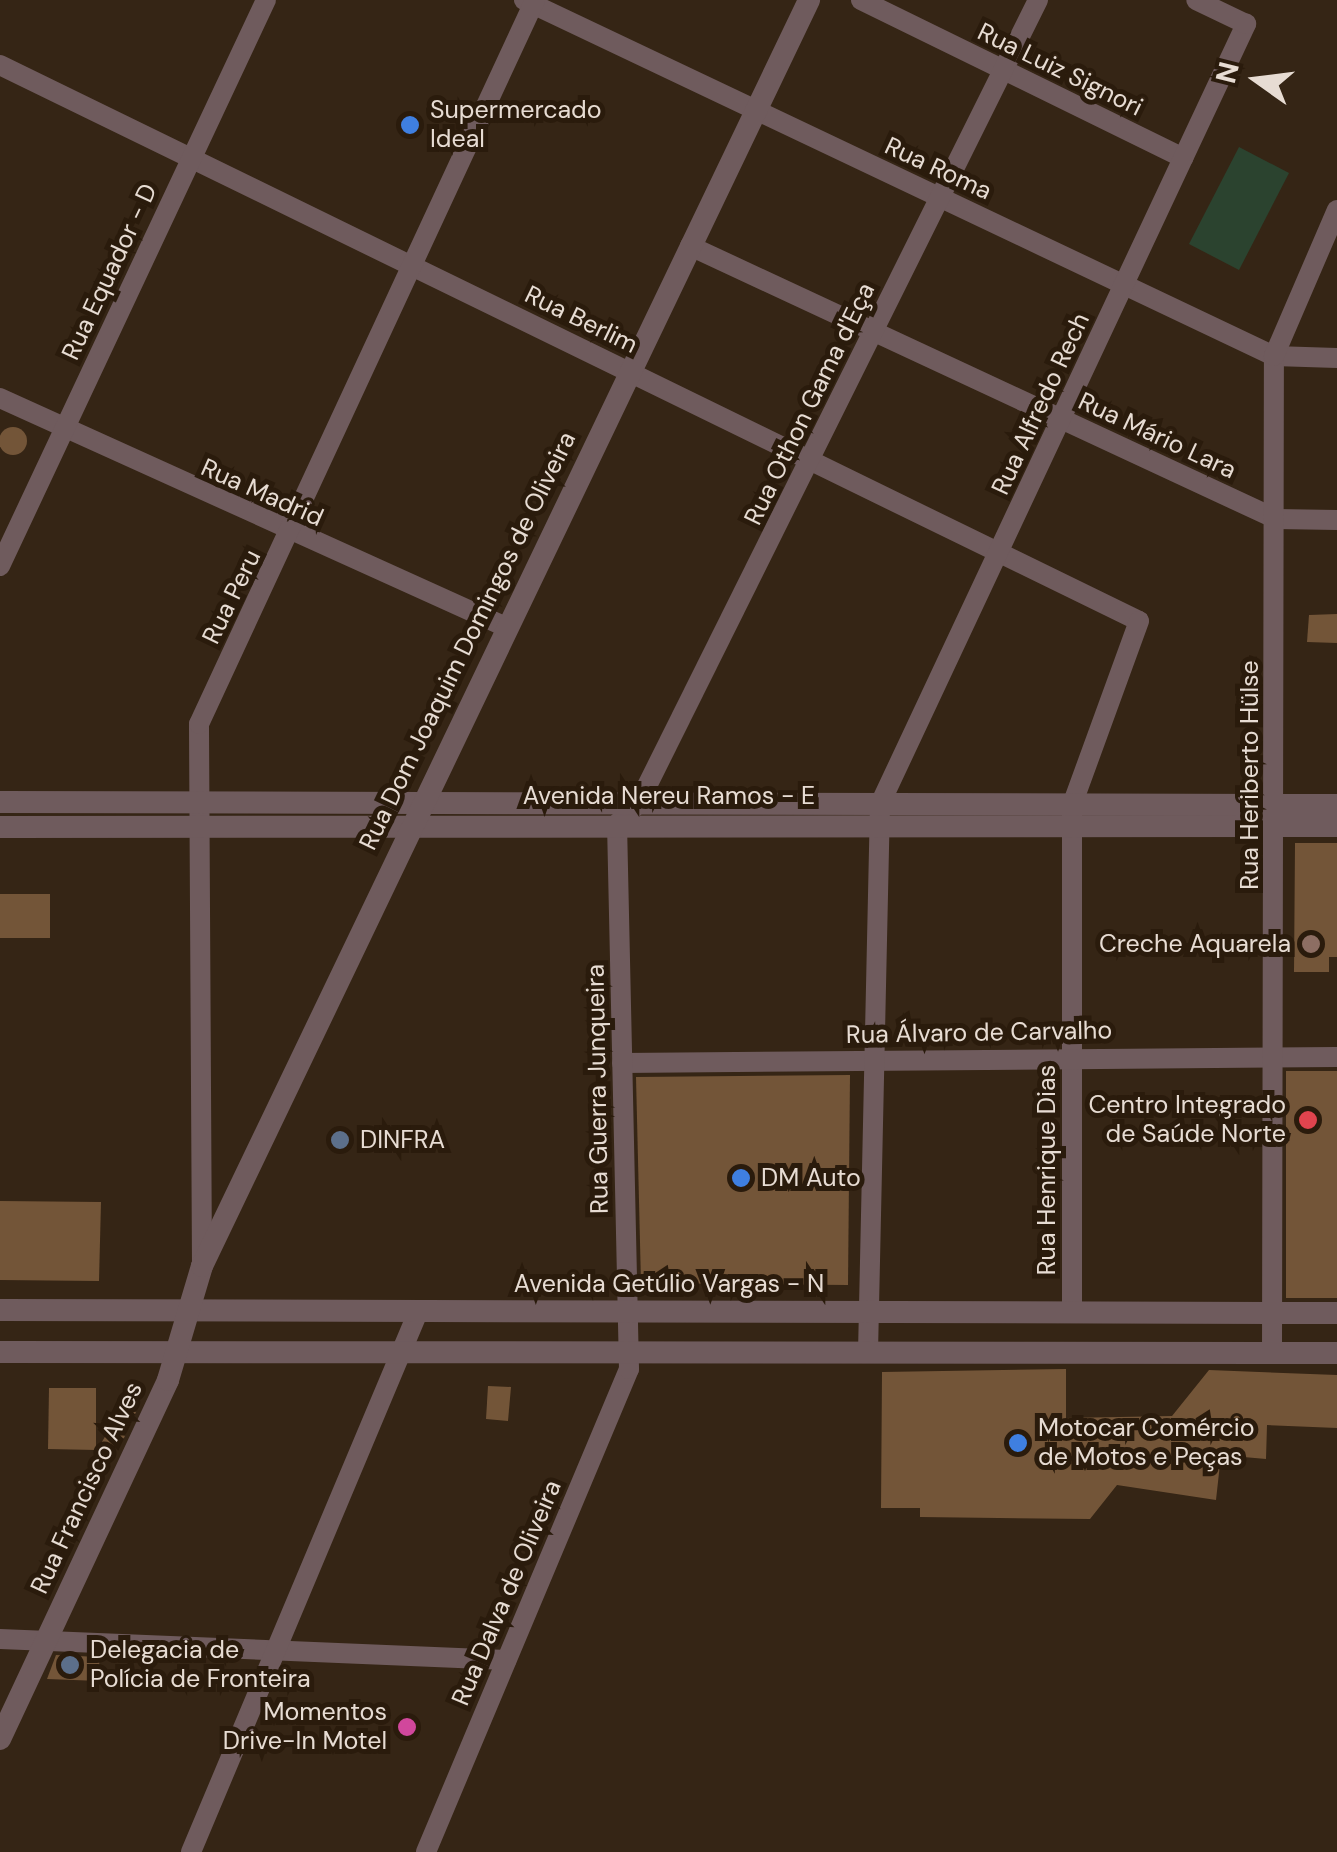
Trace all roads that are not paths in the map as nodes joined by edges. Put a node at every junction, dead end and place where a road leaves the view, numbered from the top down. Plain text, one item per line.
1 (266, 0) edge
2 (809, 0) edge
3 (860, 0) edge
4 (1038, 0) edge
5 (1196, 0) edge
6 (531, 1) edge
7 (0, 65) edge
8 (1004, 70) junction
9 (756, 110) junction
10 (190, 158) junction
11 (1184, 158) junction
12 (940, 198) junction
13 (1337, 210) edge
14 (690, 246) junction
15 (412, 266) junction
16 (1124, 285) junction
17 (874, 332) junction
18 (1274, 356) junction
19 (1337, 358) edge
20 (630, 372) junction
21 (0, 398) edge
22 (1062, 420) junction
23 (62, 430) junction
24 (811, 460) junction
25 (1276, 520) junction
26 (1337, 520) edge
27 (290, 534) junction
28 (1000, 553) junction
29 (0, 566) edge
30 (1140, 621) joint
31 (506, 627) junction
32 (0, 802) edge
33 (638, 804) junction
34 (1337, 805) edge
35 (198, 813) junction
36 (414, 813) junction
37 (530, 813) junction
38 (879, 814) junction
39 (1072, 815) junction
40 (1275, 815) junction
41 (617, 824) junction
42 (1337, 826) edge
43 (0, 827) edge
44 (1072, 1055) junction
45 (1274, 1056) junction
46 (1337, 1056) edge
47 (874, 1060) junction
48 (622, 1063) junction
49 (202, 1266) junction
50 (0, 1310) edge
51 (187, 1311) junction
52 (418, 1312) junction
53 (628, 1312) junction
54 (868, 1312) junction
55 (1072, 1312) junction
56 (1272, 1313) junction
57 (1337, 1313) edge
58 (0, 1352) edge
59 (178, 1352) junction
60 (404, 1352) junction
61 (629, 1352) junction
62 (868, 1353) junction
63 (1272, 1353) junction
64 (1337, 1353) edge
65 (0, 1639) edge
66 (46, 1640) junction
67 (278, 1649) junction
68 (506, 1660) junction
69 (0, 1739) edge
70 (191, 1852) edge
71 (426, 1852) edge

1 - 10 street, Rua Equador - D
2 - 9 street, Rua Dom Joaquim Domingos de Oliveira
3 - 8 street, Rua Luiz Signori
4 - 8 street, Rua Othon Gama d'Eça
5 - 11 street, Rua Alfredo Rech
6 - 9 street, Rua Roma
6 - 15 street, Rua Peru
7 - 10 street, Rua Berlim
8 - 11 street, Rua Luiz Signori
8 - 12 street, Rua Othon Gama d'Eça
9 - 12 street, Rua Roma
9 - 14 street, Rua Dom Joaquim Domingos de Oliveira
10 - 15 street, Rua Berlim
10 - 23 street, Rua Equador - D
11 - 16 street, Rua Alfredo Rech
12 - 16 street, Rua Roma
12 - 17 street, Rua Othon Gama d'Eça
13 - 18 street, Rua Heriberto Hülse
14 - 17 street, Rua Mário Lara
14 - 20 street, Rua Dom Joaquim Domingos de Oliveira
15 - 20 street, Rua Berlim
15 - 27 street, Rua Peru
16 - 18 street, Rua Roma
16 - 22 street, Rua Alfredo Rech
17 - 22 street, Rua Mário Lara
17 - 24 street, Rua Othon Gama d'Eça
18 - 19 street, Rua Roma
18 - 25 street, Rua Heriberto Hülse
20 - 24 street, Rua Berlim
20 - 31 street, Rua Dom Joaquim Domingos de Oliveira
21 - 23 street, Rua Madrid
22 - 25 street, Rua Mário Lara
22 - 28 street, Rua Alfredo Rech
23 - 27 street, Rua Madrid
23 - 29 street, Rua Equador - D
24 - 28 street, Rua Berlim
24 - 33 street, Rua Othon Gama d'Eça
25 - 26 street
25 - 40 street, Rua Heriberto Hülse
27 - 31 street, Rua Madrid
27 - 35 street, Rua Peru
28 - 30 street, Rua Berlim
28 - 38 street, Rua Alfredo Rech
30 - 39 street, Rua Henrique Dias
31 - 36 street, Rua Dom Joaquim Domingos de Oliveira
32 - 35 street, Avenida Nereu Ramos - E
33 - 37 street, Avenida Nereu Ramos - E
33 - 38 street, Avenida Nereu Ramos - E
33 - 41 street, Rua Othon Gama d'Eça
34 - 40 street, Avenida Nereu Ramos - E
35 - 36 street, Avenida Nereu Ramos - E
35 - 43 street, Avenida Nereu Ramos - E
35 - 49 street, Rua Peru
36 - 37 street, Avenida Nereu Ramos - E
36 - 49 street, Rua Dom Joaquim Domingos de Oliveira
37 - 41 street, Avenida Nereu Ramos - E
38 - 39 street, Avenida Nereu Ramos - E
38 - 41 street, Avenida Nereu Ramos - E
38 - 47 street
39 - 40 street, Avenida Nereu Ramos - E
39 - 44 street, Rua Henrique Dias
40 - 42 street, Avenida Nereu Ramos - E
40 - 45 street, Rua Heriberto Hülse
41 - 48 street, Rua Guerra Junqueira
44 - 45 street, Rua Álvaro de Carvalho
44 - 47 street, Rua Álvaro de Carvalho
44 - 55 street, Rua Henrique Dias
45 - 46 street, Rua Álvaro de Carvalho
45 - 56 street, Rua Heriberto Hülse
47 - 48 street, Rua Álvaro de Carvalho
47 - 54 street
48 - 53 street, Rua Guerra Junqueira
49 - 51 street, Rua Dom Joaquim Domingos de Oliveira
50 - 51 street, Avenida Getúlio Vargas - N
51 - 52 street, Avenida Getúlio Vargas - N
51 - 59 street, Rua Francisco Alves
52 - 53 street, Avenida Getúlio Vargas - N
52 - 60 street
53 - 54 street, Avenida Getúlio Vargas - N
53 - 61 street, Rua Guerra Junqueira
54 - 55 street, Avenida Getúlio Vargas - N
54 - 62 street
55 - 56 street, Avenida Getúlio Vargas - N
56 - 57 street, Avenida Getúlio Vargas - N
56 - 63 street, Rua Heriberto Hülse
58 - 59 street
59 - 60 street
59 - 66 street, Rua Francisco Alves
60 - 61 street
60 - 67 street
61 - 62 street
61 - 68 street, Rua Dalva de Oliveira
62 - 63 street
63 - 64 street
65 - 66 street
66 - 67 street
66 - 69 street, Rua Francisco Alves
67 - 68 street
67 - 70 street
68 - 71 street, Rua Dalva de Oliveira

